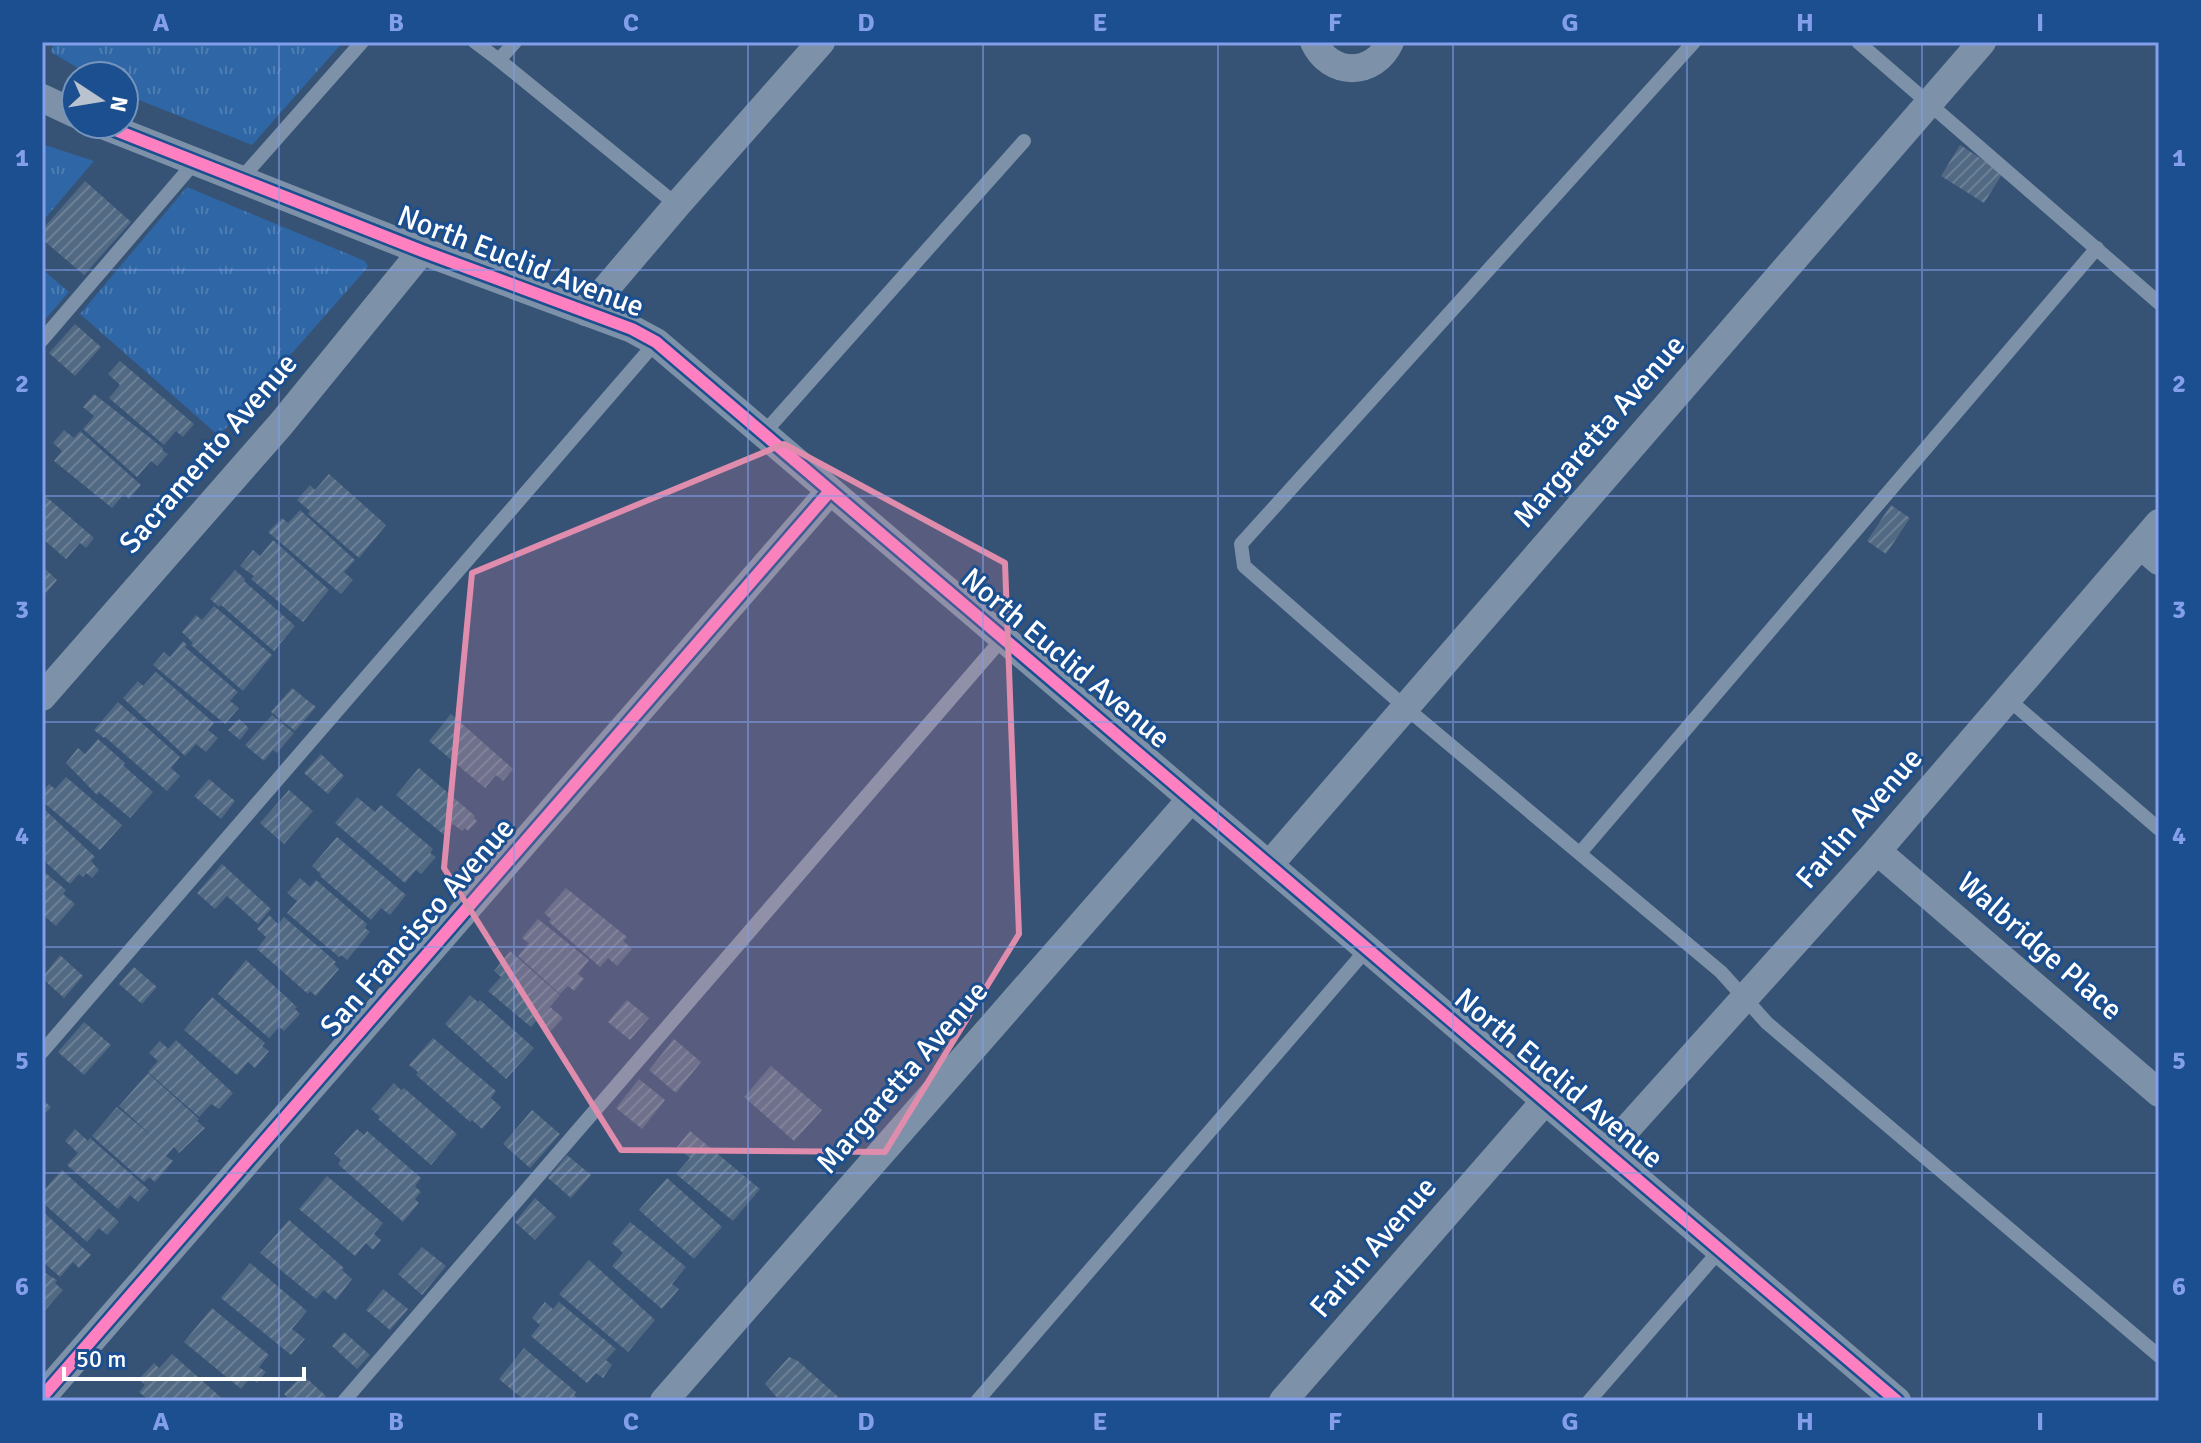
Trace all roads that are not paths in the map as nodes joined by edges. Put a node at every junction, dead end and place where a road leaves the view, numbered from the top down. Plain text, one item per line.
1 (362, 42) edge
2 (475, 42) edge
3 (515, 42) edge
4 (821, 42) edge
5 (1314, 42) edge
6 (1390, 42) edge
7 (1694, 42) edge
8 (1858, 42) edge
9 (1982, 42) edge
10 (499, 60) junction
11 (1930, 102) junction
12 (139, 140) edge
13 (1024, 141) dead end
14 (194, 163) junction
15 (240, 180) junction
16 (677, 205) junction
17 (2097, 248) junction
18 (422, 251) junction
19 (2159, 303) edge
20 (586, 312) junction
21 (42, 340) edge
22 (656, 342) junction
23 (763, 434) junction
24 (830, 491) junction
25 (2159, 523) edge
26 (2150, 553) edge
27 (1003, 638) junction
28 (42, 697) edge
29 (2008, 699) junction
30 (1405, 707) junction
31 (1191, 799) junction
32 (2159, 829) edge
33 (1877, 851) junction
34 (1580, 853) junction
35 (1269, 865) junction
36 (1367, 949) junction
37 (1744, 999) junction
38 (42, 1052) edge
39 (2159, 1093) edge
40 (1545, 1101) junction
41 (1606, 1152) junction
42 (1720, 1250) junction
43 (2159, 1356) edge
44 (42, 1397) edge
45 (344, 1401) edge
46 (664, 1401) edge
47 (977, 1401) edge
48 (1283, 1401) edge
49 (1589, 1401) edge
50 (1897, 1401) edge

1 - 15 lane
2 - 10 lane
3 - 10 lane
4 - 16 street
5 - 6 street
7 - 30 lane
8 - 11 lane
9 - 11 street, Margaretta Avenue
10 - 16 lane
11 - 17 lane
11 - 30 street, Margaretta Avenue
12 - 14 street, North Euclid Avenue
13 - 23 lane
14 - 15 street, North Euclid Avenue
14 - 21 lane
15 - 18 street, North Euclid Avenue
16 - 20 street
17 - 19 lane
17 - 34 lane
18 - 20 street, North Euclid Avenue
18 - 28 street, Sacramento Avenue
20 - 22 street, North Euclid Avenue
22 - 23 street, North Euclid Avenue
22 - 38 lane
23 - 24 street, North Euclid Avenue
24 - 27 street, North Euclid Avenue
24 - 44 street, San Francisco Avenue
25 - 26 street, Farlin Avenue
26 - 29 street, Farlin Avenue
27 - 31 street, North Euclid Avenue
27 - 45 lane
29 - 32 lane
29 - 33 street, Farlin Avenue
30 - 34 lane
30 - 35 street, Margaretta Avenue
31 - 35 street, North Euclid Avenue
31 - 46 street, Margaretta Avenue
33 - 37 street, Farlin Avenue
33 - 39 street, Walbridge Place
34 - 37 lane
35 - 36 street, North Euclid Avenue
36 - 40 street, North Euclid Avenue
36 - 47 lane
37 - 41 street, Farlin Avenue
37 - 43 lane
40 - 41 street, North Euclid Avenue
40 - 48 street, Farlin Avenue
41 - 42 street, North Euclid Avenue
42 - 49 lane
42 - 50 street, North Euclid Avenue

